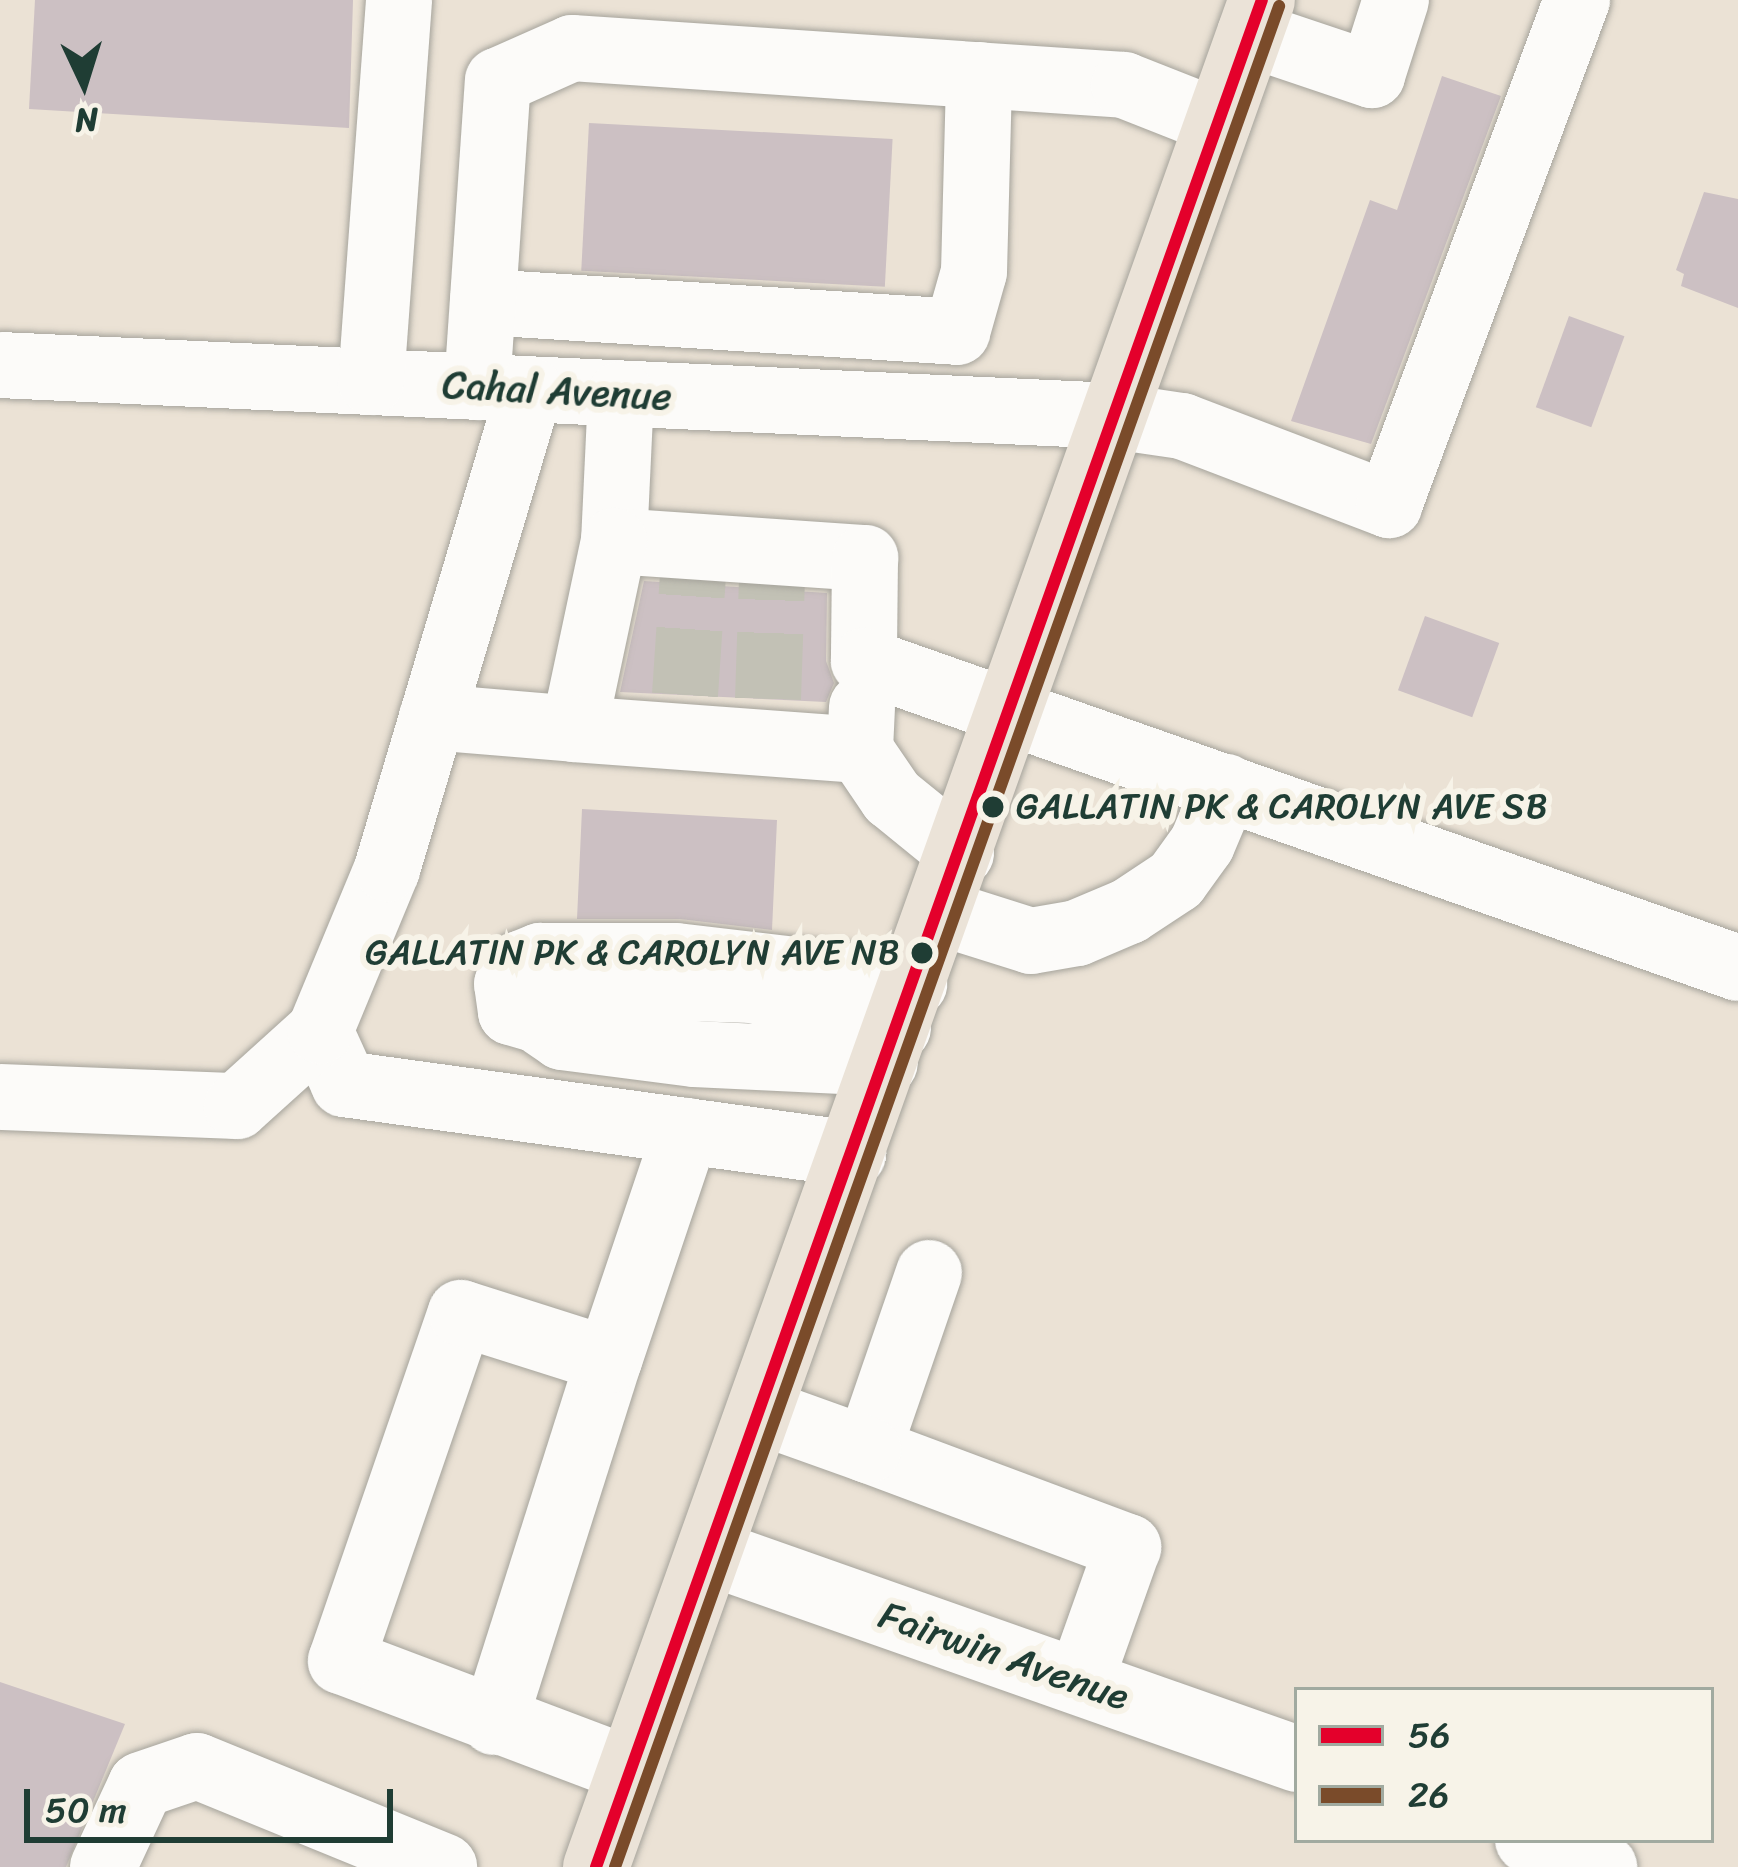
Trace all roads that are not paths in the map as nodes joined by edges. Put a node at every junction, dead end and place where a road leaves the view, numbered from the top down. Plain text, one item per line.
1 (399, 0) edge
2 (1396, 0) edge
3 (1577, 0) edge
4 (1256, 17) edge
5 (979, 75) junction
6 (1218, 122) junction
7 (483, 302) junction
8 (0, 365) edge
9 (371, 382) junction
10 (504, 388) junction
11 (621, 394) junction
12 (1114, 416) junction
13 (614, 541) junction
14 (864, 662) junction
15 (1011, 711) junction
16 (432, 717) junction
17 (574, 728) junction
18 (860, 750) junction
19 (1226, 787) junction
20 (950, 882) junction
21 (1738, 968) edge
22 (899, 1025) junction
23 (320, 1030) junction
24 (0, 1097) edge
25 (686, 1132) junction
26 (853, 1154) junction
27 (929, 1273) dead end
28 (609, 1360) junction
29 (762, 1412) junction
30 (868, 1450) junction
31 (712, 1553) junction
32 (1080, 1682) junction
33 (494, 1722) junction
34 (1294, 1758) edge
35 (630, 1770) junction
36 (1536, 1843) edge
37 (441, 1866) edge
38 (103, 1867) edge
39 (596, 1867) edge
40 (1604, 1867) edge

1 - 9 street
2 - 4 street
3 - 12 street, Cahal Avenue
4 - 6 main road
5 - 6 street
5 - 7 street
5 - 7 street
6 - 12 main road
7 - 10 street
8 - 9 street, Cahal Avenue
9 - 10 street, Cahal Avenue
10 - 11 street, Cahal Avenue
10 - 16 street
11 - 12 street, Cahal Avenue
11 - 13 street
12 - 15 main road
13 - 14 street
13 - 17 street
14 - 15 street
14 - 18 street
15 - 19 street
15 - 20 main road
16 - 17 street
16 - 23 street
17 - 18 street
18 - 20 street
19 - 20 street
19 - 21 street
20 - 22 main road
22 - 22 street
22 - 26 main road
23 - 24 street
23 - 25 street
25 - 26 street
25 - 28 street
26 - 29 main road
27 - 30 street
28 - 33 street
28 - 33 street
29 - 30 street
29 - 31 main road
30 - 32 street
31 - 32 street, Fairwin Avenue
31 - 35 main road
32 - 34 street, Fairwin Avenue
33 - 35 street
35 - 39 main road
36 - 40 street
37 - 38 street

